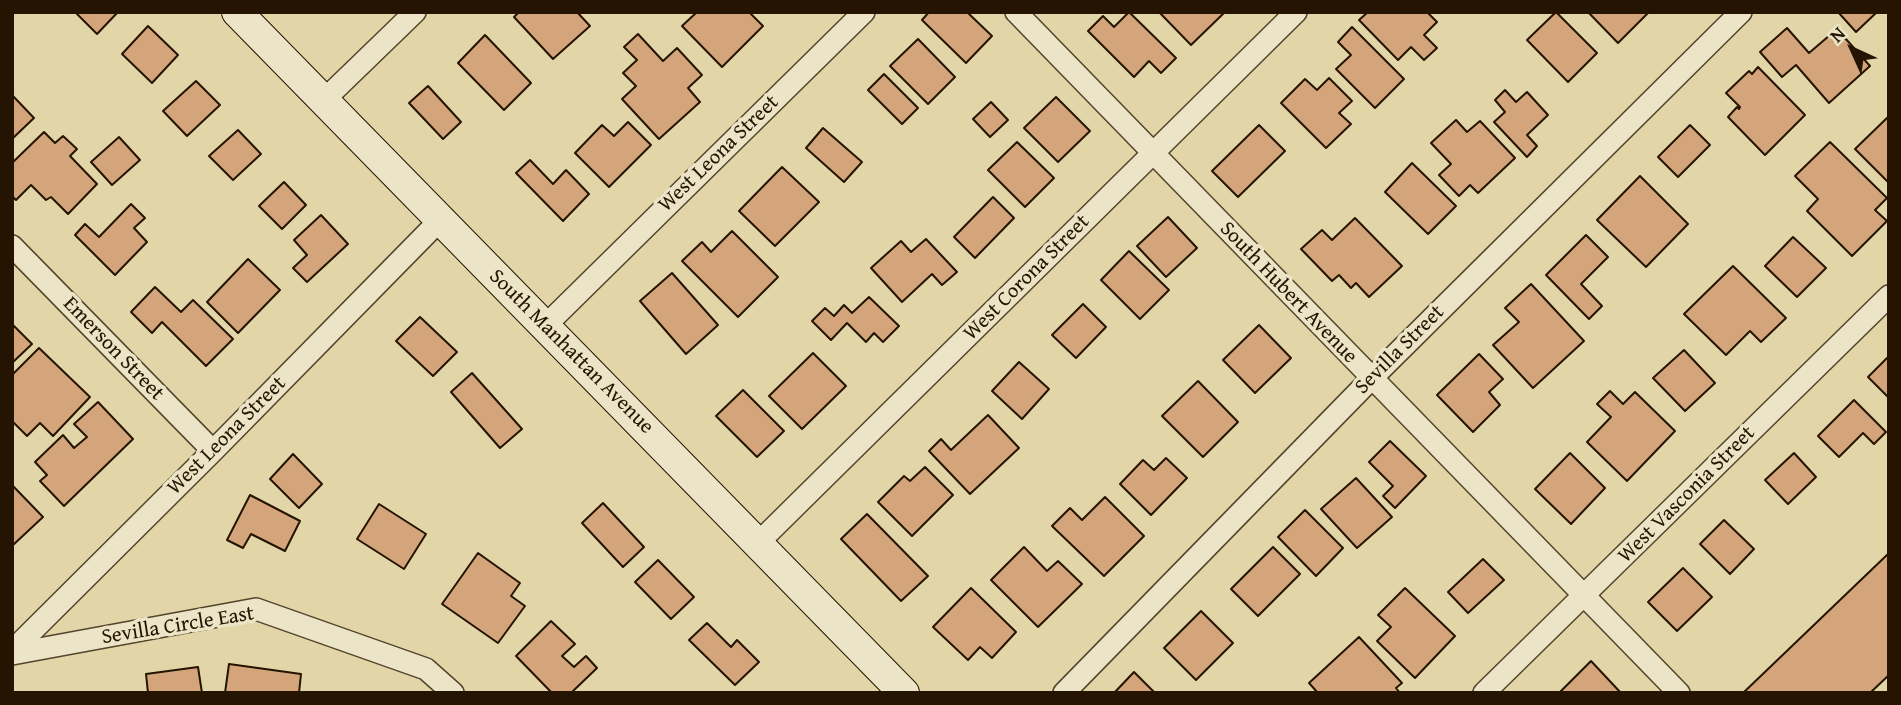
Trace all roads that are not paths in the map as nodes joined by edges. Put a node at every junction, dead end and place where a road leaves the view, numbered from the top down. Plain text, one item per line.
1 (237, 12) edge
2 (415, 12) edge
3 (864, 12) edge
4 (1016, 12) edge
5 (1296, 12) edge
6 (1741, 12) edge
7 (323, 101) junction
8 (1153, 153) junction
9 (440, 220) junction
10 (12, 246) edge
11 (1889, 296) edge
12 (545, 326) junction
13 (1371, 379) junction
14 (213, 451) junction
15 (758, 543) junction
16 (1584, 597) junction
17 (12, 653) edge
18 (453, 693) edge
19 (904, 693) edge
20 (1064, 693) edge
21 (1484, 693) edge
22 (1679, 693) edge

1 - 7 main road, South Manhattan Avenue
2 - 7 street
3 - 12 street, West Leona Street
4 - 8 street, South Hubert Avenue
5 - 8 street, West Corona Street
6 - 13 street, Sevilla Street
7 - 9 main road, South Manhattan Avenue
8 - 13 street, South Hubert Avenue
8 - 15 street, West Corona Street
9 - 12 main road, South Manhattan Avenue
9 - 14 street, West Leona Street
10 - 14 street, Emerson Street
11 - 16 street, West Vasconia Street
12 - 15 main road, South Manhattan Avenue
13 - 16 street, South Hubert Avenue
13 - 20 street, Sevilla Street
14 - 17 street, West Leona Street
15 - 19 main road, South Manhattan Avenue
16 - 21 street, West Vasconia Street
16 - 22 street, South Hubert Avenue
17 - 18 street, Sevilla Circle East

